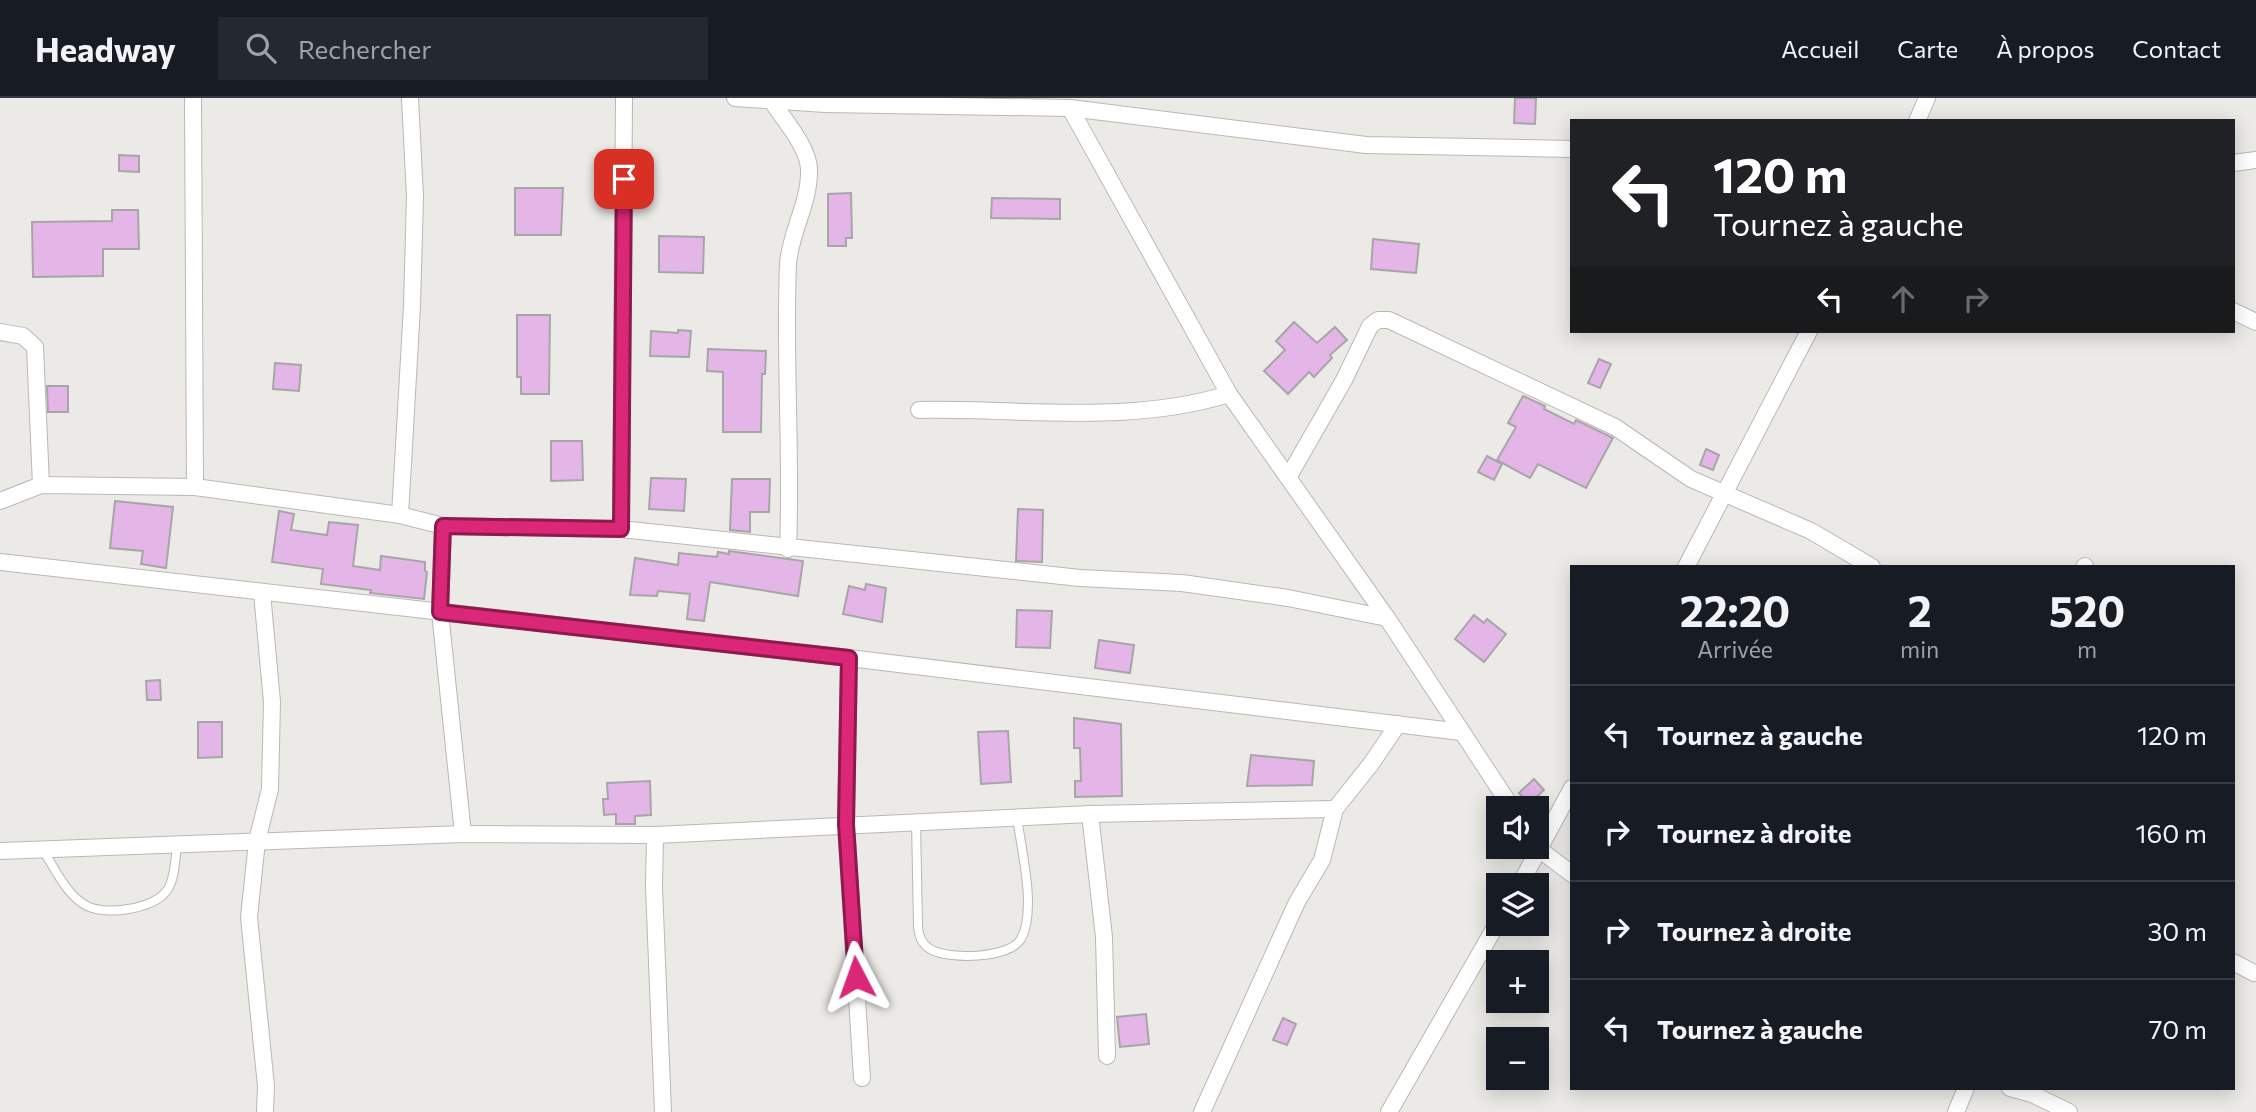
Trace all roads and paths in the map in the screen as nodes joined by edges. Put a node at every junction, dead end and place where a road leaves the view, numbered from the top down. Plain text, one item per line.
1 (193, 98) edge
2 (410, 98) edge
3 (624, 98) edge
4 (735, 98) edge
5 (1927, 98) edge
6 (771, 100) junction
7 (929, 101) edge
8 (1105, 105) edge
9 (1070, 108) junction
10 (1918, 119) edge
11 (1570, 149) edge
12 (2256, 160) edge
13 (2235, 163) edge
14 (2235, 312) edge
15 (2256, 322) edge
16 (0, 332) edge
17 (1808, 333) edge
18 (1229, 394) junction
19 (919, 410) dead end
20 (1289, 476) junction
21 (41, 485) junction
22 (195, 487) junction
23 (1724, 494) junction
24 (0, 501) edge
25 (400, 515) junction
26 (443, 526) junction
27 (621, 529) junction
28 (788, 549) junction
29 (0, 562) edge
30 (1687, 565) edge
31 (1869, 565) edge
32 (262, 593) junction
33 (440, 612) junction
34 (1387, 618) junction
35 (849, 658) junction
36 (1398, 724) junction
37 (1461, 732) junction
38 (1570, 792) edge
39 (1504, 796) edge
40 (1335, 809) junction
41 (1090, 814) junction
42 (1017, 817) junction
43 (916, 821) junction
44 (846, 824) junction
45 (1549, 829) edge
46 (463, 834) junction
47 (655, 835) junction
48 (257, 841) junction
49 (177, 846) junction
50 (42, 848) junction
51 (0, 851) edge
52 (1549, 857) edge
53 (1570, 873) edge
54 (1490, 936) edge
55 (2235, 963) edge
56 (2254, 973) edge
57 (1107, 1056) dead end
58 (862, 1078) dead end
59 (1965, 1090) edge
60 (2017, 1090) edge
61 (265, 1112) edge
62 (663, 1112) edge
63 (1202, 1112) edge
64 (1389, 1112) edge
65 (1956, 1112) edge
66 (2069, 1112) edge

1 - 22 street
2 - 25 street
3 - 27 street
4 - 6 street
5 - 10 street
6 - 7 street
6 - 28 street
7 - 9 street
8 - 9 street
8 - 11 street
9 - 18 street
12 - 13 street
14 - 15 street
16 - 21 street
17 - 23 street
18 - 19 street
18 - 20 street
20 - 23 street
20 - 34 street
21 - 22 street
21 - 24 street
22 - 25 street
23 - 30 street
23 - 31 street
25 - 26 street
26 - 27 street
26 - 33 street
27 - 28 street
28 - 34 street
29 - 32 street
32 - 33 street
32 - 48 street
33 - 35 street
33 - 46 street
34 - 37 street
35 - 36 street
35 - 44 street
36 - 37 street
36 - 40 street
37 - 39 street
38 - 45 street
40 - 41 street
40 - 63 street
41 - 42 street
41 - 57 street
42 - 43 street
42 - 43 lane
43 - 44 street
44 - 47 street
44 - 58 street
46 - 47 street
46 - 48 street
47 - 62 street
48 - 49 street
48 - 61 street
49 - 50 street
49 - 50 lane
50 - 51 street
52 - 53 street
54 - 64 street
55 - 56 street
59 - 65 street
60 - 66 street

